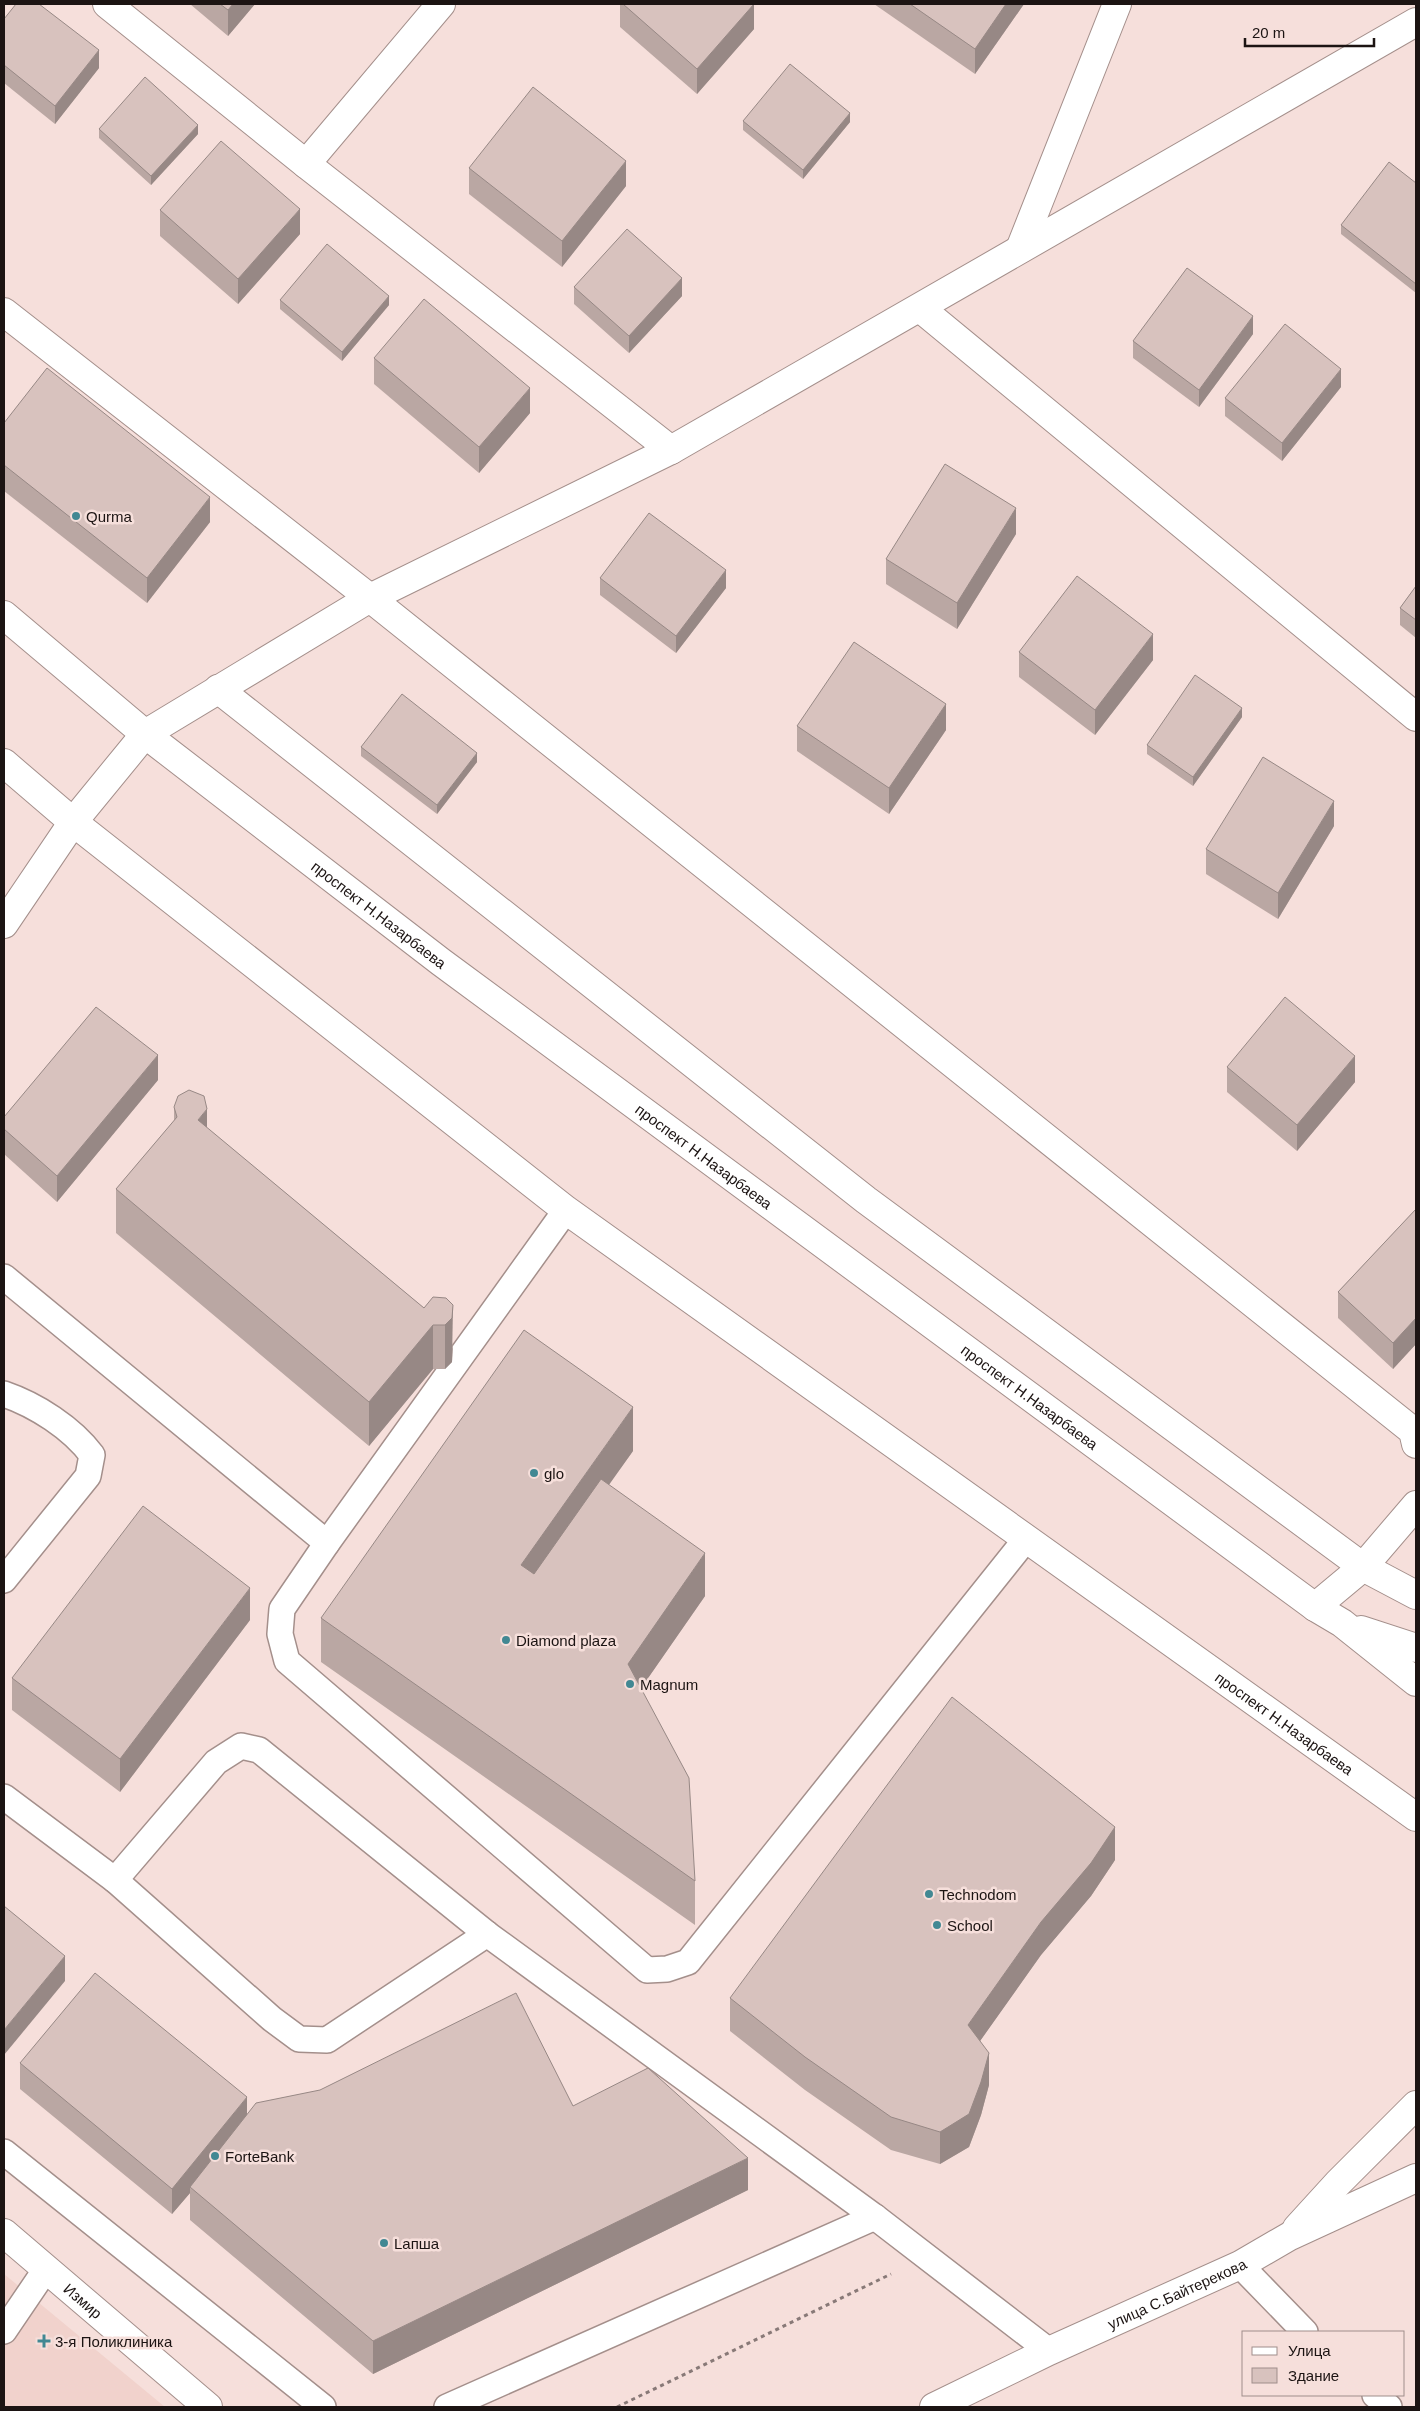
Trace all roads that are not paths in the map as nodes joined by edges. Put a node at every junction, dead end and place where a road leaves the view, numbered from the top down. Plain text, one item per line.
1 (107, 4) edge
2 (441, 4) edge
3 (1117, 4) edge
4 (1416, 22) edge
5 (306, 164) junction
6 (1020, 249) junction
7 (920, 308) junction
8 (4, 312) edge
9 (671, 450) junction
10 (370, 598) junction
11 (4, 615) edge
12 (218, 689) junction
13 (1416, 717) edge
14 (145, 734) junction
15 (4, 763) edge
16 (73, 822) junction
17 (4, 924) edge
18 (566, 1210) junction
19 (4, 1277) edge
20 (4, 1394) edge
21 (1416, 1444) edge
22 (1416, 1506) edge
23 (1026, 1538) junction
24 (326, 1543) junction
25 (1363, 1567) junction
26 (4, 1580) edge
27 (1416, 1595) edge
28 (1315, 1607) junction
29 (1342, 1623) junction
30 (1416, 1648) edge
31 (1416, 1682) edge
32 (4, 1796) edge
33 (1415, 1818) edge
34 (115, 1880) junction
35 (487, 1934) junction
36 (1416, 2105) edge
37 (4, 2152) edge
38 (1416, 2178) edge
39 (875, 2217) junction
40 (4, 2232) edge
41 (1290, 2236) junction
42 (1240, 2265) junction
43 (46, 2269) junction
44 (1304, 2331) edge
45 (4, 2332) edge
46 (1049, 2351) junction
47 (1376, 2396) edge
48 (208, 2407) edge
49 (322, 2407) edge
50 (447, 2407) edge
51 (934, 2407) edge
52 (1389, 2407) edge

1 - 5 street
2 - 5 street
3 - 6 street
4 - 6 street
5 - 9 street
6 - 7 street
7 - 9 street
7 - 13 street
8 - 10 street
9 - 10 street
10 - 12 street
10 - 21 street
11 - 14 street, проспект Н.Назарбаева
12 - 14 street
12 - 25 street
14 - 16 street
14 - 28 street, проспект Н.Назарбаева
15 - 16 street, проспект Н.Назарбаева
16 - 17 street
16 - 18 street, проспект Н.Назарбаева
18 - 23 street, проспект Н.Назарбаева
18 - 24 lane
19 - 24 lane
20 - 26 lane
22 - 25 street
23 - 24 lane
23 - 33 street, проспект Н.Назарбаева
25 - 27 street
25 - 28 street
28 - 29 street, проспект Н.Назарбаева
29 - 30 street
29 - 31 street, проспект Н.Назарбаева
32 - 34 lane
34 - 35 lane
34 - 35 lane
35 - 39 lane
36 - 41 street
37 - 49 lane
38 - 41 street, улица С.Байтерекова
39 - 46 lane
39 - 50 lane
40 - 43 street, Измир
41 - 42 street, улица С.Байтерекова
42 - 44 lane
42 - 46 street, улица С.Байтерекова
43 - 45 lane
43 - 48 street, Измир
46 - 51 street, улица С.Байтерекова
47 - 52 lane

